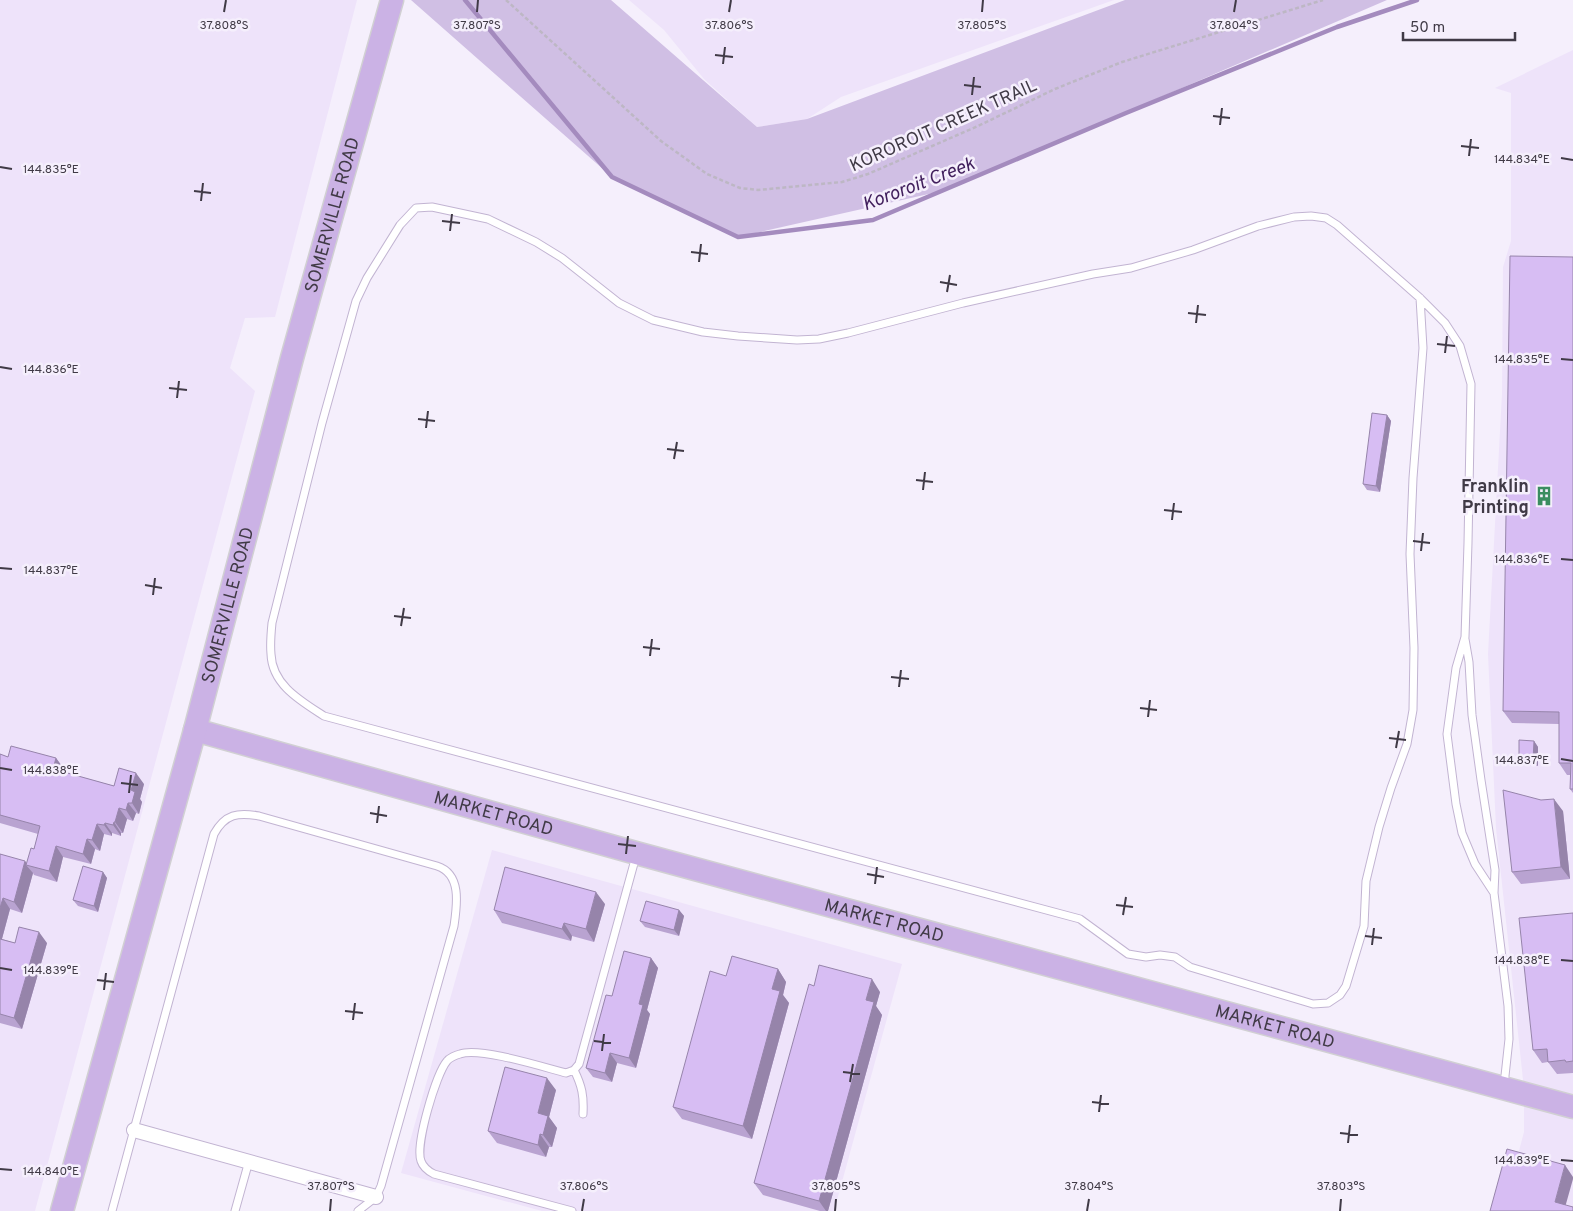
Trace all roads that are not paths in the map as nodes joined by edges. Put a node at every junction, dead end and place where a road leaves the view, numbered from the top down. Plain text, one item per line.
1 (391, 4) edge
2 (1420, 298) junction
3 (1465, 636) junction
4 (196, 730) junction
5 (636, 853) junction
6 (1494, 893) junction
7 (574, 1070) junction
8 (1504, 1088) junction
9 (1573, 1107) edge
10 (583, 1114) dead end
11 (134, 1130) junction
12 (249, 1161) junction
13 (376, 1197) junction
14 (62, 1211) edge
15 (112, 1211) edge
16 (235, 1211) edge
17 (358, 1211) edge
18 (572, 1211) edge

1 - 4 main road, SOMERVILLE ROAD
2 - 2 lane
2 - 3 lane
3 - 6 lane
3 - 6 lane
4 - 5 main road, MARKET ROAD
4 - 14 main road, SOMERVILLE ROAD
5 - 7 lane
5 - 8 main road, MARKET ROAD
6 - 8 lane
7 - 10 lane
7 - 18 lane
8 - 9 main road, MARKET ROAD
11 - 12 street
11 - 13 lane
11 - 15 lane
12 - 13 street
12 - 16 lane
13 - 17 lane

